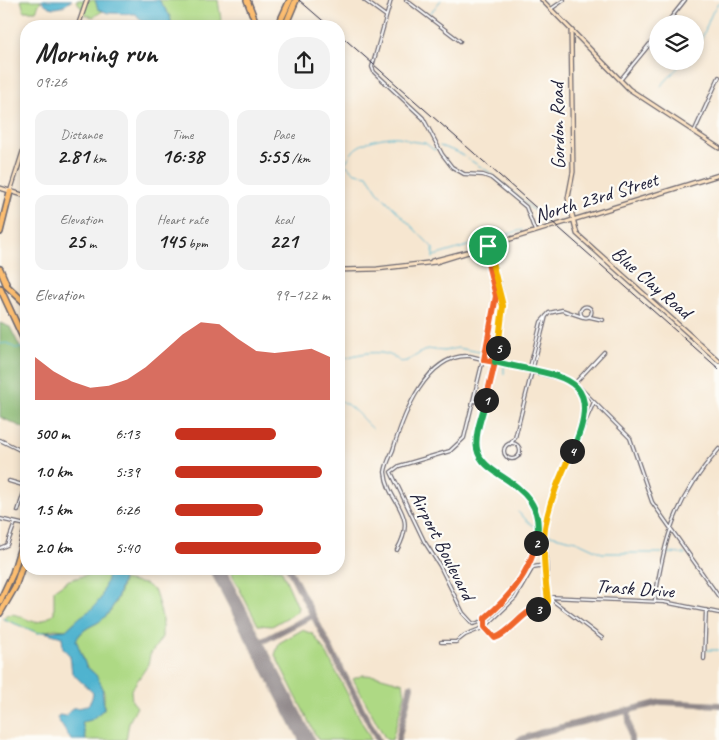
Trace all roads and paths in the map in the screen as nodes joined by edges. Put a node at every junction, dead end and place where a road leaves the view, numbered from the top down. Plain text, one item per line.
1 (86, 0) edge
2 (247, 0) edge
3 (364, 0) edge
4 (391, 0) edge
5 (406, 0) edge
6 (542, 0) edge
7 (564, 0) edge
8 (685, 0) edge
9 (289, 1) edge
10 (295, 3) edge
11 (551, 9) junction
12 (673, 15) edge
13 (386, 16) junction
14 (80, 20) edge
15 (255, 20) edge
16 (281, 20) edge
17 (288, 20) edge
18 (572, 31) junction
19 (460, 41) dead end
20 (649, 45) edge
21 (719, 77) edge
22 (619, 81) junction
23 (694, 132) junction
24 (719, 148) edge
25 (20, 161) edge
26 (719, 174) edge
27 (0, 188) edge
28 (10, 192) junction
29 (20, 194) edge
30 (573, 220) junction
31 (0, 222) edge
32 (534, 231) junction
33 (0, 232) edge
34 (484, 247) junction
35 (0, 269) edge
36 (345, 270) edge
37 (0, 288) edge
38 (20, 298) edge
39 (581, 310) junction
40 (574, 313) junction
41 (590, 316) junction
42 (583, 317) junction
43 (603, 320) dead end
44 (20, 331) edge
45 (604, 352) dead end
46 (484, 360) junction
47 (719, 361) edge
48 (495, 362) junction
49 (531, 371) junction
50 (575, 385) junction
51 (474, 401) junction
52 (594, 402) junction
53 (485, 404) junction
54 (582, 430) junction
55 (515, 438) junction
56 (0, 440) edge
57 (510, 444) junction
58 (516, 445) junction
59 (719, 449) edge
60 (20, 450) edge
61 (9, 481) dead end
62 (20, 484) edge
63 (20, 505) edge
64 (18, 511) dead end
65 (0, 519) edge
66 (14, 522) junction
67 (20, 524) edge
68 (670, 527) junction
69 (0, 548) edge
70 (20, 550) edge
71 (398, 550) dead end
72 (546, 565) junction
73 (20, 572) edge
74 (548, 597) junction
75 (719, 597) edge
76 (0, 600) edge
77 (654, 601) junction
78 (706, 610) junction
79 (0, 613) edge
80 (719, 613) edge
81 (485, 618) junction
82 (485, 627) junction
83 (602, 638) dead end
84 (441, 642) dead end
85 (704, 659) dead end

1 - 14 main road
2 - 15 highway
3 - 13 street
4 - 13 street
5 - 19 street
6 - 11 main road
7 - 11 street
8 - 12 street
9 - 16 highway
10 - 17 highway
11 - 18 main road
13 - 32 street
18 - 22 main road
18 - 30 main road, Gordon Road
20 - 22 street
21 - 23 street
22 - 23 main road
23 - 24 main road
25 - 28 main road
26 - 30 main road, North 23rd Street
27 - 28 main road
28 - 29 main road
28 - 31 highway
28 - 33 highway
30 - 32 main road, North 23rd Street
30 - 47 main road, Blue Clay Road
32 - 34 main road, North 23rd Street
34 - 36 main road, North 23rd Street
34 - 46 street, Airport Boulevard
34 - 48 street, Airport Boulevard
35 - 38 highway
37 - 44 highway
39 - 40 street
39 - 41 street
39 - 42 street
40 - 42 street
40 - 49 street
41 - 42 street
41 - 43 street
45 - 50 street
46 - 48 street
46 - 51 street, Airport Boulevard
46 - 71 street
48 - 49 street
48 - 53 street, Airport Boulevard
49 - 50 street
49 - 55 street
50 - 52 street
50 - 54 street
51 - 53 street
51 - 81 street, Airport Boulevard
52 - 54 street
52 - 68 street
53 - 81 street, Airport Boulevard
54 - 72 street
55 - 57 street
55 - 58 street
56 - 60 street
57 - 58 street
57 - 58 street
59 - 68 street
61 - 62 street
63 - 64 street
65 - 66 street
66 - 67 street
66 - 69 street
68 - 75 street
68 - 77 street
70 - 76 highway
72 - 74 street
72 - 82 street
73 - 79 highway
74 - 77 street, Trask Drive
74 - 82 street
74 - 83 street
77 - 78 street, Trask Drive
78 - 80 street, Trask Drive
78 - 85 street
81 - 82 street
82 - 84 street

